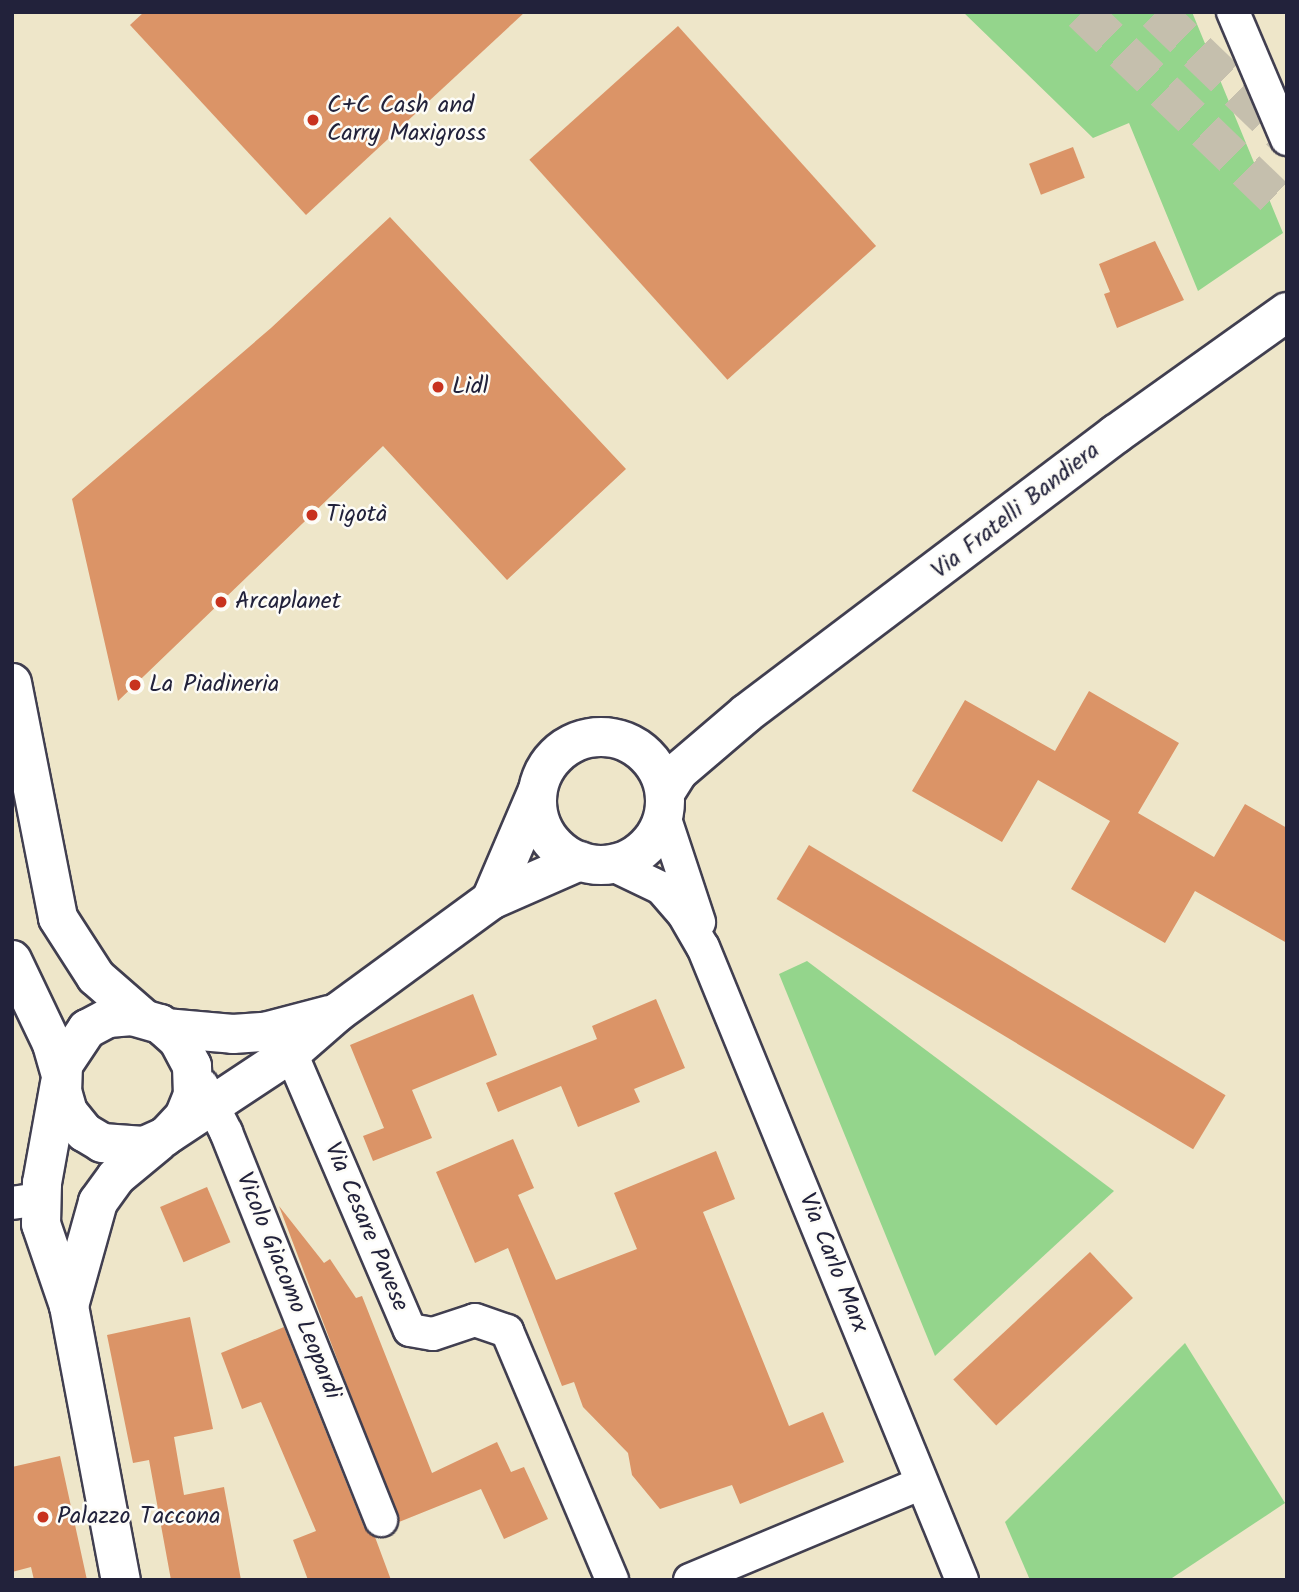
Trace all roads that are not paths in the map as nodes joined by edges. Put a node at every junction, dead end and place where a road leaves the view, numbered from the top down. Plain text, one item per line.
1 (1233, 12) edge
2 (1287, 139) edge
3 (1287, 312) edge
4 (12, 683) edge
5 (747, 713) junction
6 (635, 746) junction
7 (537, 792) junction
8 (664, 805) junction
9 (595, 862) junction
10 (491, 900) junction
11 (703, 947) junction
12 (12, 960) edge
13 (338, 1012) junction
14 (165, 1033) junction
15 (291, 1053) junction
16 (61, 1078) junction
17 (211, 1106) junction
18 (166, 1136) junction
19 (26, 1201) edge
20 (69, 1306) junction
21 (922, 1483) junction
22 (381, 1520) dead end
23 (121, 1580) edge
24 (612, 1580) edge
25 (690, 1580) edge
26 (962, 1580) edge

1 - 2 street
3 - 5 street, Via Fratelli Bandiera
4 - 14 street
5 - 6 street, Via Fratelli Bandiera
5 - 8 street, Via Fratelli Bandiera
6 - 7 street, Via Fratelli Bandiera
6 - 8 street
7 - 9 street
7 - 10 street, Via Fratelli Bandiera
8 - 9 street, Via Fratelli Bandiera
8 - 11 street, Via Carlo Marx
9 - 10 street, Via Fratelli Bandiera
9 - 11 street, Via Carlo Marx
10 - 13 street, Via Fratelli Bandiera
11 - 21 street, Via Carlo Marx
12 - 16 street
13 - 14 street, Via Fratelli Bandiera
13 - 15 street, Via Fratelli Bandiera
14 - 16 street
14 - 17 street, Vicolo Giacomo Leopardi
14 - 18 street
15 - 17 street, Via Fratelli Bandiera
15 - 24 street, Via Cesare Pavese
16 - 18 street
16 - 19 street
17 - 18 street, Via Fratelli Bandiera
17 - 22 street, Vicolo Giacomo Leopardi
18 - 20 street
19 - 20 street
20 - 23 street
21 - 25 street
21 - 26 street, Via Carlo Marx

